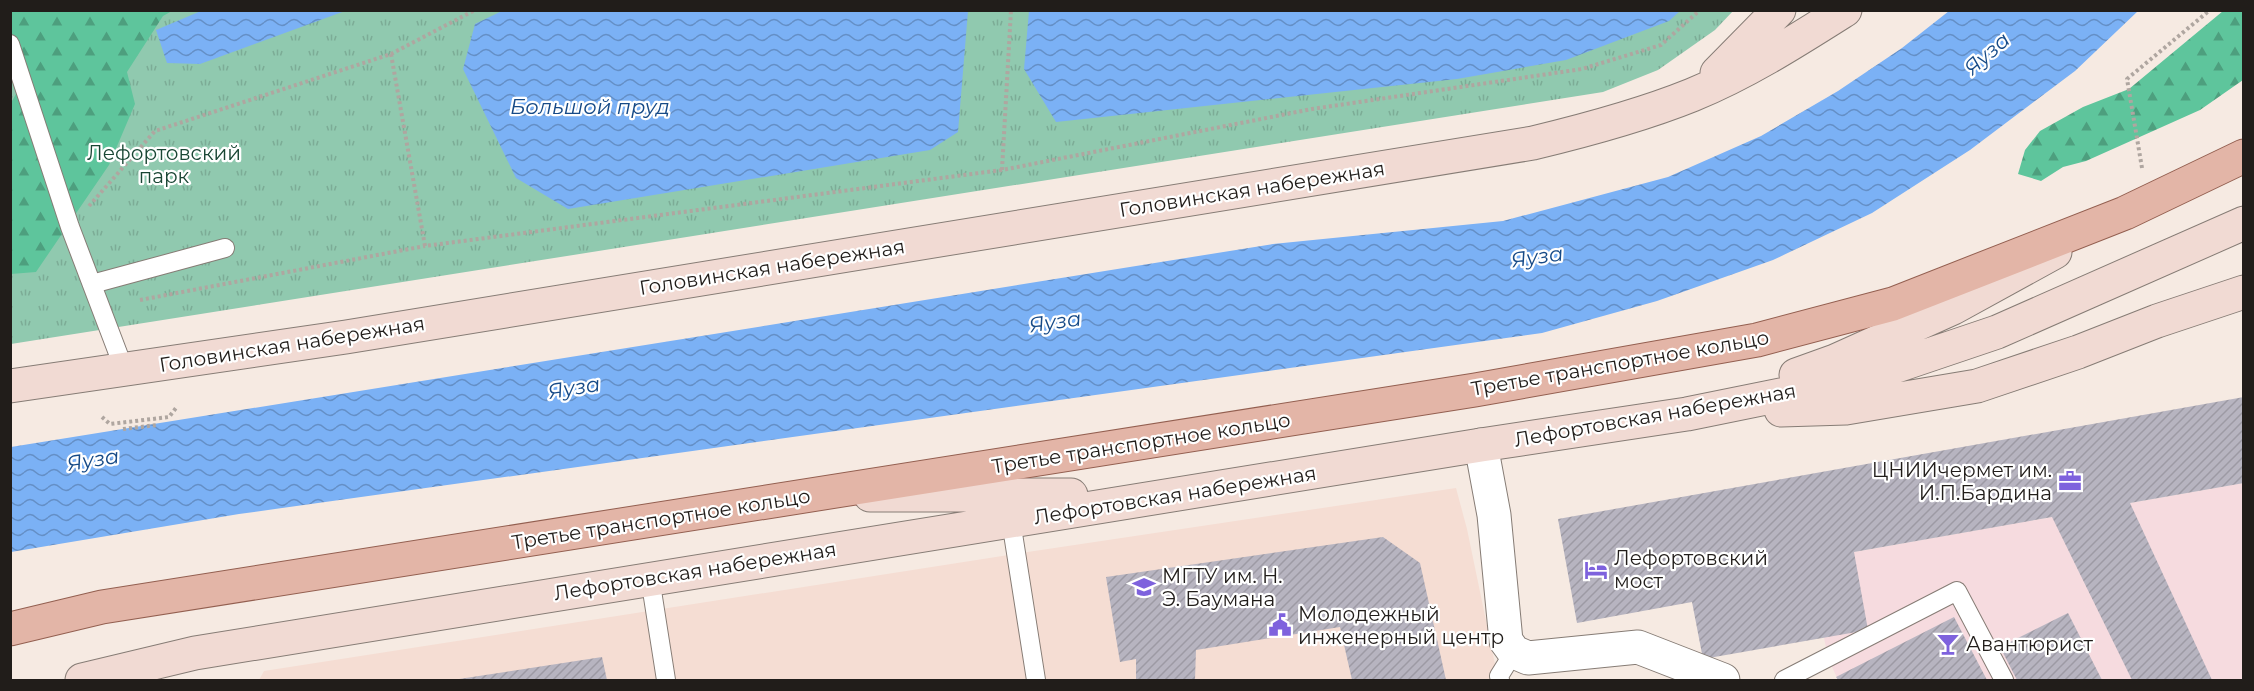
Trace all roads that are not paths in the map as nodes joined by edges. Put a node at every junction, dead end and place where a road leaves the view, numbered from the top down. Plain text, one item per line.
1 (1779, 10) edge
2 (1845, 10) edge
3 (10, 44) edge
4 (1693, 95) junction
5 (2244, 156) edge
6 (2136, 208) junction
7 (2244, 223) edge
8 (225, 248) dead end
9 (92, 284) junction
10 (2244, 292) edge
11 (124, 369) junction
12 (10, 386) edge
13 (1687, 414) junction
14 (1481, 445) junction
15 (809, 495) junction
16 (1171, 495) junction
17 (1011, 521) junction
18 (650, 578) junction
19 (10, 628) edge
20 (1507, 666) edge
21 (82, 681) edge
22 (666, 681) edge
23 (1036, 681) edge
24 (1723, 681) edge
25 (1784, 681) edge
26 (2004, 681) edge

1 - 4 main road
2 - 4 main road, Головинская набережная
3 - 9 lane
4 - 11 main road, Головинская набережная
5 - 6 main road, Третье транспортное кольцо
6 - 13 main road
6 - 15 main road, Третье транспортное кольцо
7 - 13 main road, Лефортовская набережная
8 - 9 lane
9 - 11 lane
10 - 13 main road
11 - 12 main road, Головинская набережная
13 - 14 main road, Лефортовская набережная
14 - 16 main road, Лефортовская набережная
14 - 20 street
15 - 16 main road
15 - 19 main road, Третье транспортное кольцо
16 - 17 main road, Лефортовская набережная
17 - 18 main road, Лефортовская набережная
17 - 23 lane
18 - 21 main road, Лефортовская набережная
18 - 22 lane
20 - 24 street
25 - 26 lane

